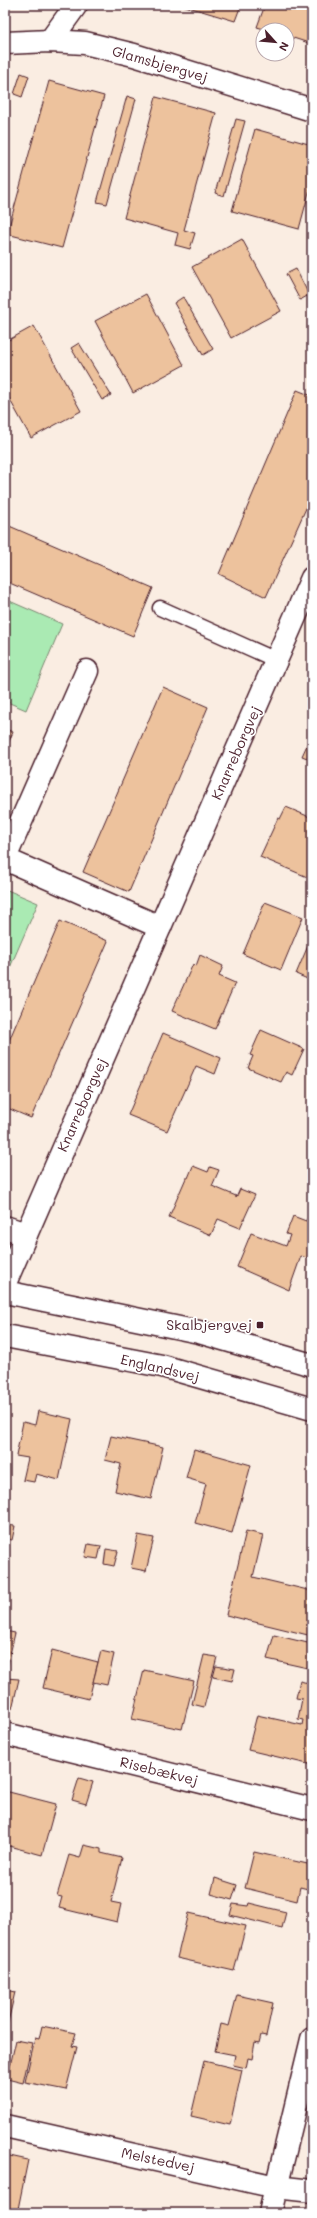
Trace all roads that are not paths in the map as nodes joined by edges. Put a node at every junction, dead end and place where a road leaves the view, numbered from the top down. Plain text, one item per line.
1 (76, 5) edge
2 (50, 41) junction
3 (5, 43) edge
4 (312, 110) edge
5 (312, 578) edge
6 (160, 608) dead end
7 (276, 660) junction
8 (87, 671) dead end
9 (7, 849) edge
10 (160, 927) junction
11 (5, 1227) edge
12 (26, 1234) junction
13 (5, 1283) edge
14 (5, 1292) edge
15 (5, 1336) edge
16 (312, 1365) edge
17 (312, 1409) edge
18 (5, 1734) edge
19 (312, 1809) edge
20 (312, 2039) edge
21 (5, 2126) edge
22 (276, 2187) junction
23 (312, 2192) edge
24 (270, 2213) edge

1 - 2 street
2 - 3 street, Glamsbjergvej
2 - 4 street, Glamsbjergvej
5 - 7 street, Knarreborgvej
6 - 7 lane
7 - 10 street, Knarreborgvej
8 - 9 street
9 - 10 street
10 - 12 street, Knarreborgvej
11 - 12 street
12 - 13 street, Knarreborgvej
14 - 16 street
15 - 17 street, Englandsvej
18 - 19 street, Risebækvej
20 - 22 street
21 - 22 street, Melstedvej
22 - 23 street, Melstedvej
22 - 24 street

